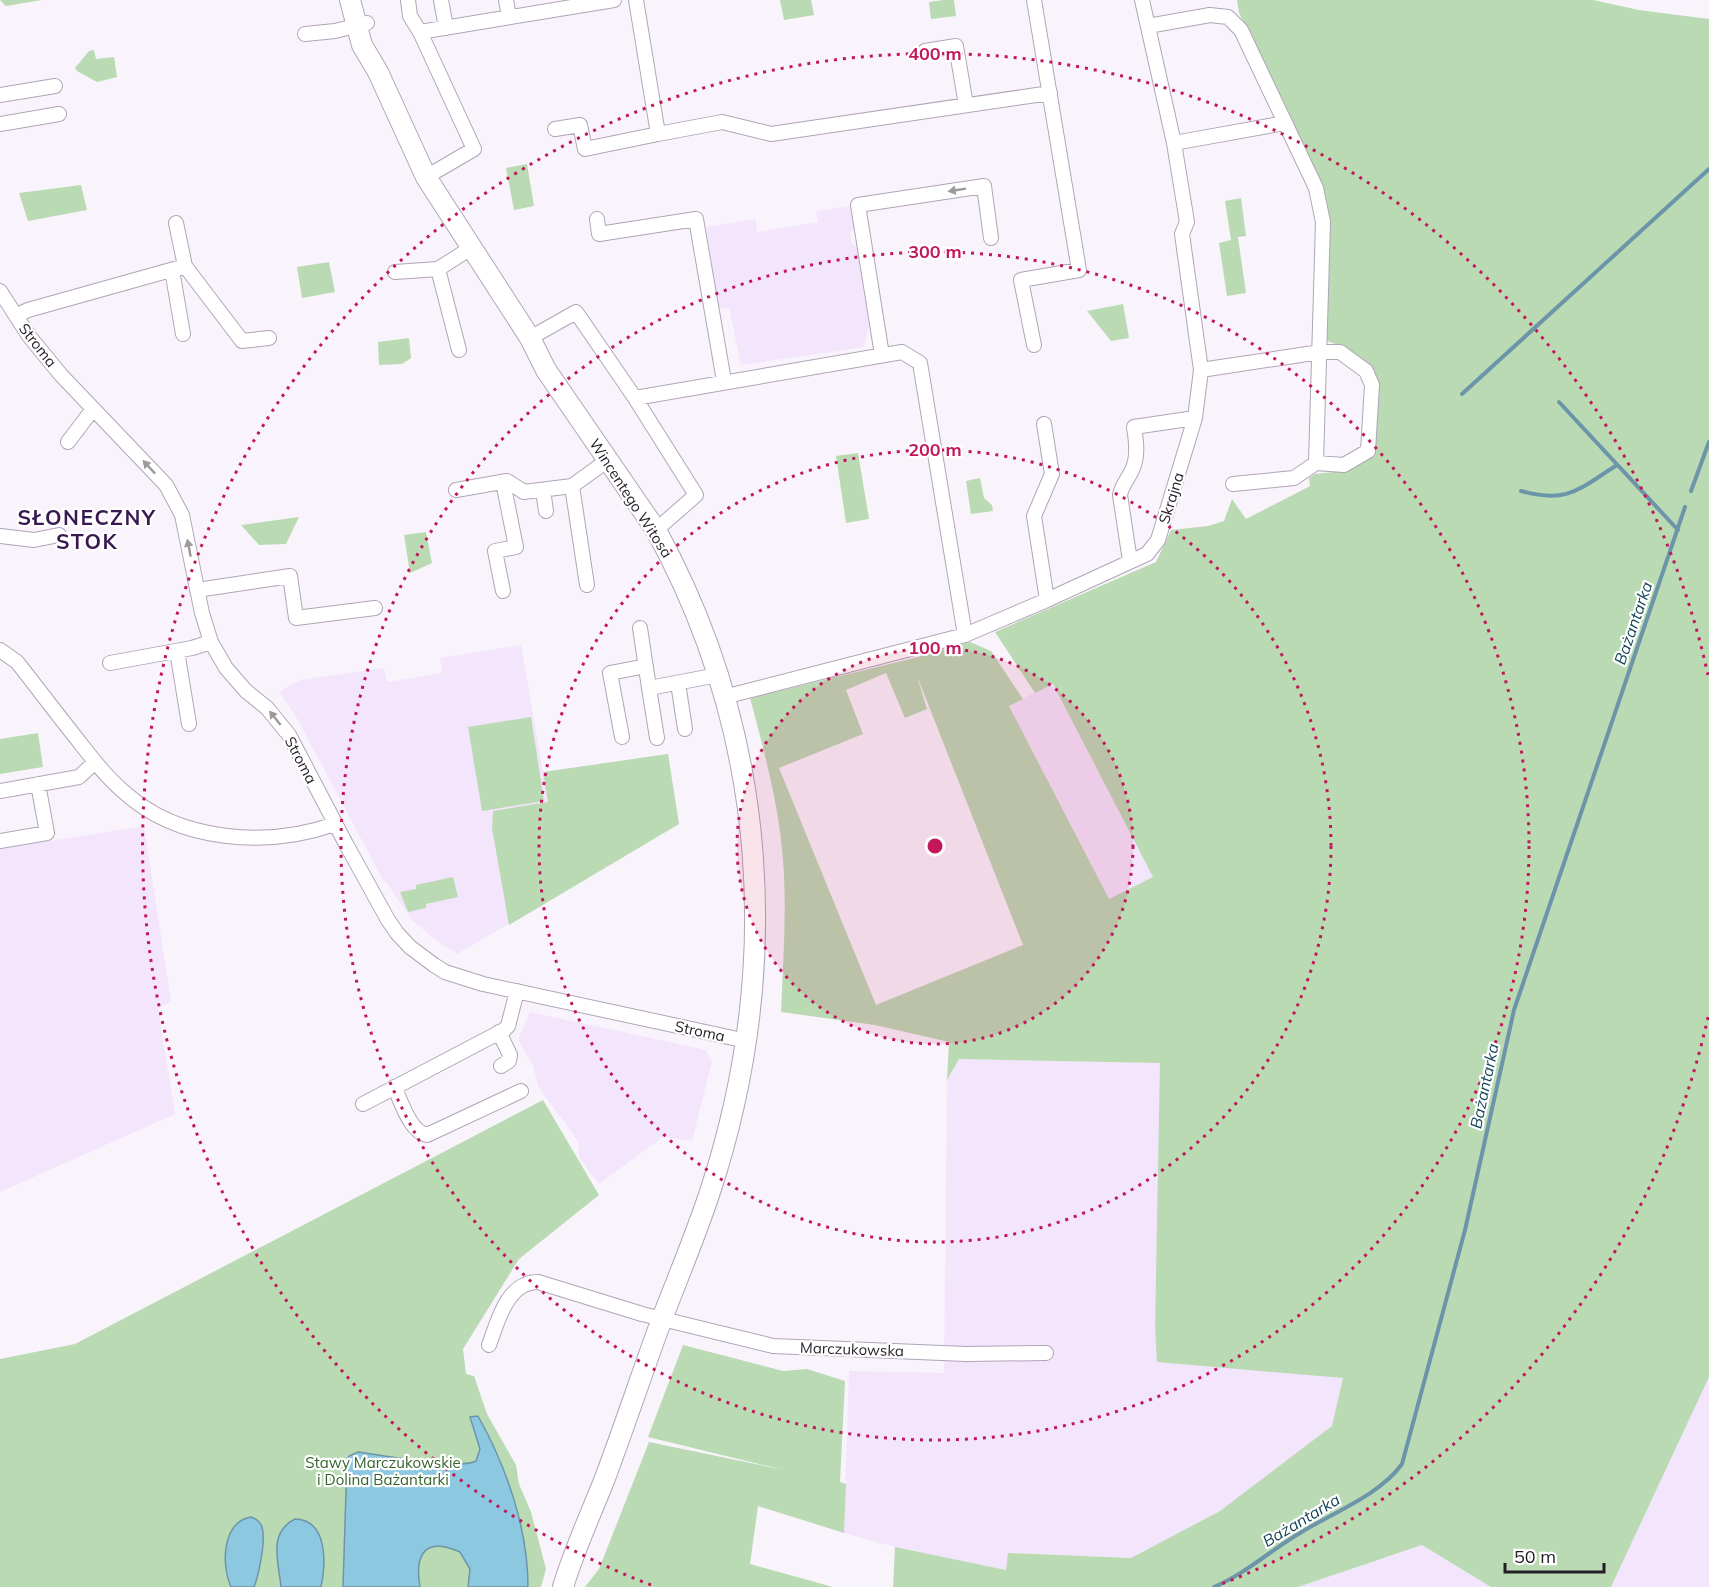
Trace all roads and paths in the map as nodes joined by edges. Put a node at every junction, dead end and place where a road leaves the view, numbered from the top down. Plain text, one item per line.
1 (350, 0) edge
2 (362, 0) edge
3 (408, 0) edge
4 (441, 0) edge
5 (506, 0) edge
6 (615, 0) edge
7 (636, 0) edge
8 (1034, 0) edge
9 (1142, 0) edge
10 (596, 2) edge
11 (509, 17) junction
12 (362, 24) junction
13 (1148, 26) junction
14 (446, 28) junction
15 (420, 32) junction
16 (304, 33) dead end
17 (925, 51) dead end
18 (55, 86) dead end
19 (1050, 93) junction
20 (0, 95) edge
21 (966, 105) junction
22 (59, 114) dead end
23 (1285, 123) junction
24 (0, 124) edge
25 (555, 129) dead end
26 (658, 134) junction
27 (1174, 143) junction
28 (426, 177) junction
29 (597, 219) dead end
30 (176, 223) dead end
31 (991, 238) dead end
32 (471, 248) junction
33 (178, 268) junction
34 (438, 269) junction
35 (395, 272) dead end
36 (0, 291) edge
37 (16, 316) junction
38 (183, 334) dead end
39 (269, 338) dead end
40 (530, 338) junction
41 (1034, 345) dead end
42 (459, 350) dead end
43 (1320, 352) junction
44 (882, 355) junction
45 (1201, 370) junction
46 (724, 381) junction
47 (635, 398) junction
48 (93, 409) junction
49 (1195, 418) junction
50 (1044, 424) dead end
51 (68, 442) dead end
52 (608, 460) junction
53 (1316, 462) junction
54 (503, 482) junction
55 (1233, 483) dead end
56 (572, 486) junction
57 (456, 490) dead end
58 (543, 490) junction
59 (546, 511) dead end
60 (656, 530) junction
61 (58, 535) dead end
62 (0, 536) edge
63 (1130, 561) junction
64 (587, 585) dead end
65 (197, 590) junction
66 (503, 591) dead end
67 (1047, 600) junction
68 (375, 608) dead end
69 (640, 628) dead end
70 (965, 635) junction
71 (211, 642) junction
72 (0, 650) edge
73 (177, 651) junction
74 (110, 663) dead end
75 (646, 666) junction
76 (718, 675) junction
77 (678, 683) junction
78 (649, 688) junction
79 (724, 697) junction
80 (189, 724) dead end
81 (685, 729) dead end
82 (622, 737) dead end
83 (657, 738) dead end
84 (95, 762) junction
85 (38, 784) junction
86 (0, 791) edge
87 (335, 824) junction
88 (0, 841) edge
89 (517, 991) junction
90 (499, 1032) junction
91 (747, 1041) junction
92 (501, 1066) dead end
93 (394, 1087) junction
94 (521, 1091) dead end
95 (363, 1104) dead end
96 (662, 1319) junction
97 (489, 1344) dead end
98 (1046, 1353) dead end
99 (563, 1587) edge

1 - 12 street, Wincentego Witosa
2 - 12 street, Wincentego Witosa
3 - 15 street
4 - 14 street
5 - 11 street
6 - 10 street
7 - 26 street
8 - 19 street
9 - 13 street, Skrajna
10 - 11 street
11 - 14 street
12 - 16 street
12 - 28 street, Wincentego Witosa
13 - 23 street
13 - 27 street, Skrajna
14 - 15 street
15 - 28 street
17 - 21 street
18 - 20 street
19 - 21 street
19 - 41 street
21 - 26 street
22 - 24 street
23 - 27 street
23 - 43 street
25 - 26 street
27 - 45 street, Skrajna
28 - 32 street, Wincentego Witosa
29 - 46 street
30 - 33 street
31 -> 44 street
32 - 34 street
32 - 40 street, Wincentego Witosa
33 - 37 street
33 - 38 street
33 - 39 street
34 - 35 street
34 - 42 street
36 - 37 street, Stroma
37 - 48 street, Stroma
40 - 47 street
40 - 52 street, Wincentego Witosa
43 - 45 street
43 - 53 street
43 - 53 street
44 - 46 street
44 - 70 street
45 - 49 street, Skrajna
46 - 47 street
47 - 60 street
48 - 51 street
65 -> 48 street, Stroma
49 - 63 street, Skrajna
49 - 63 street
50 - 67 street
52 - 56 street
52 - 60 street, Wincentego Witosa
53 - 55 street
54 - 57 street
54 - 58 street
54 - 66 street
56 - 58 street
56 - 64 street
58 - 59 street
60 - 76 street, Wincentego Witosa
61 - 62 street
63 - 67 street, Skrajna
65 - 68 street
65 - 71 street, Stroma
67 - 70 street, Skrajna
69 - 75 street
70 - 79 street, Skrajna
71 - 73 street
87 -> 71 street, Stroma
72 - 84 street
73 - 74 street
73 - 80 street
75 - 78 street
75 - 82 street
76 - 77 street
76 - 79 street, Wincentego Witosa
77 - 78 street
77 - 81 street
78 - 83 street
79 - 91 street, Wincentego Witosa
84 - 85 street
84 - 87 street
85 - 86 street
85 - 88 street
87 - 89 street, Stroma
89 - 90 street
89 - 91 street, Stroma
90 - 92 street
90 - 93 street
91 - 96 street
93 - 94 street
93 - 95 street
96 - 97 street, Marczukowska
96 - 98 street, Marczukowska
96 - 99 street

